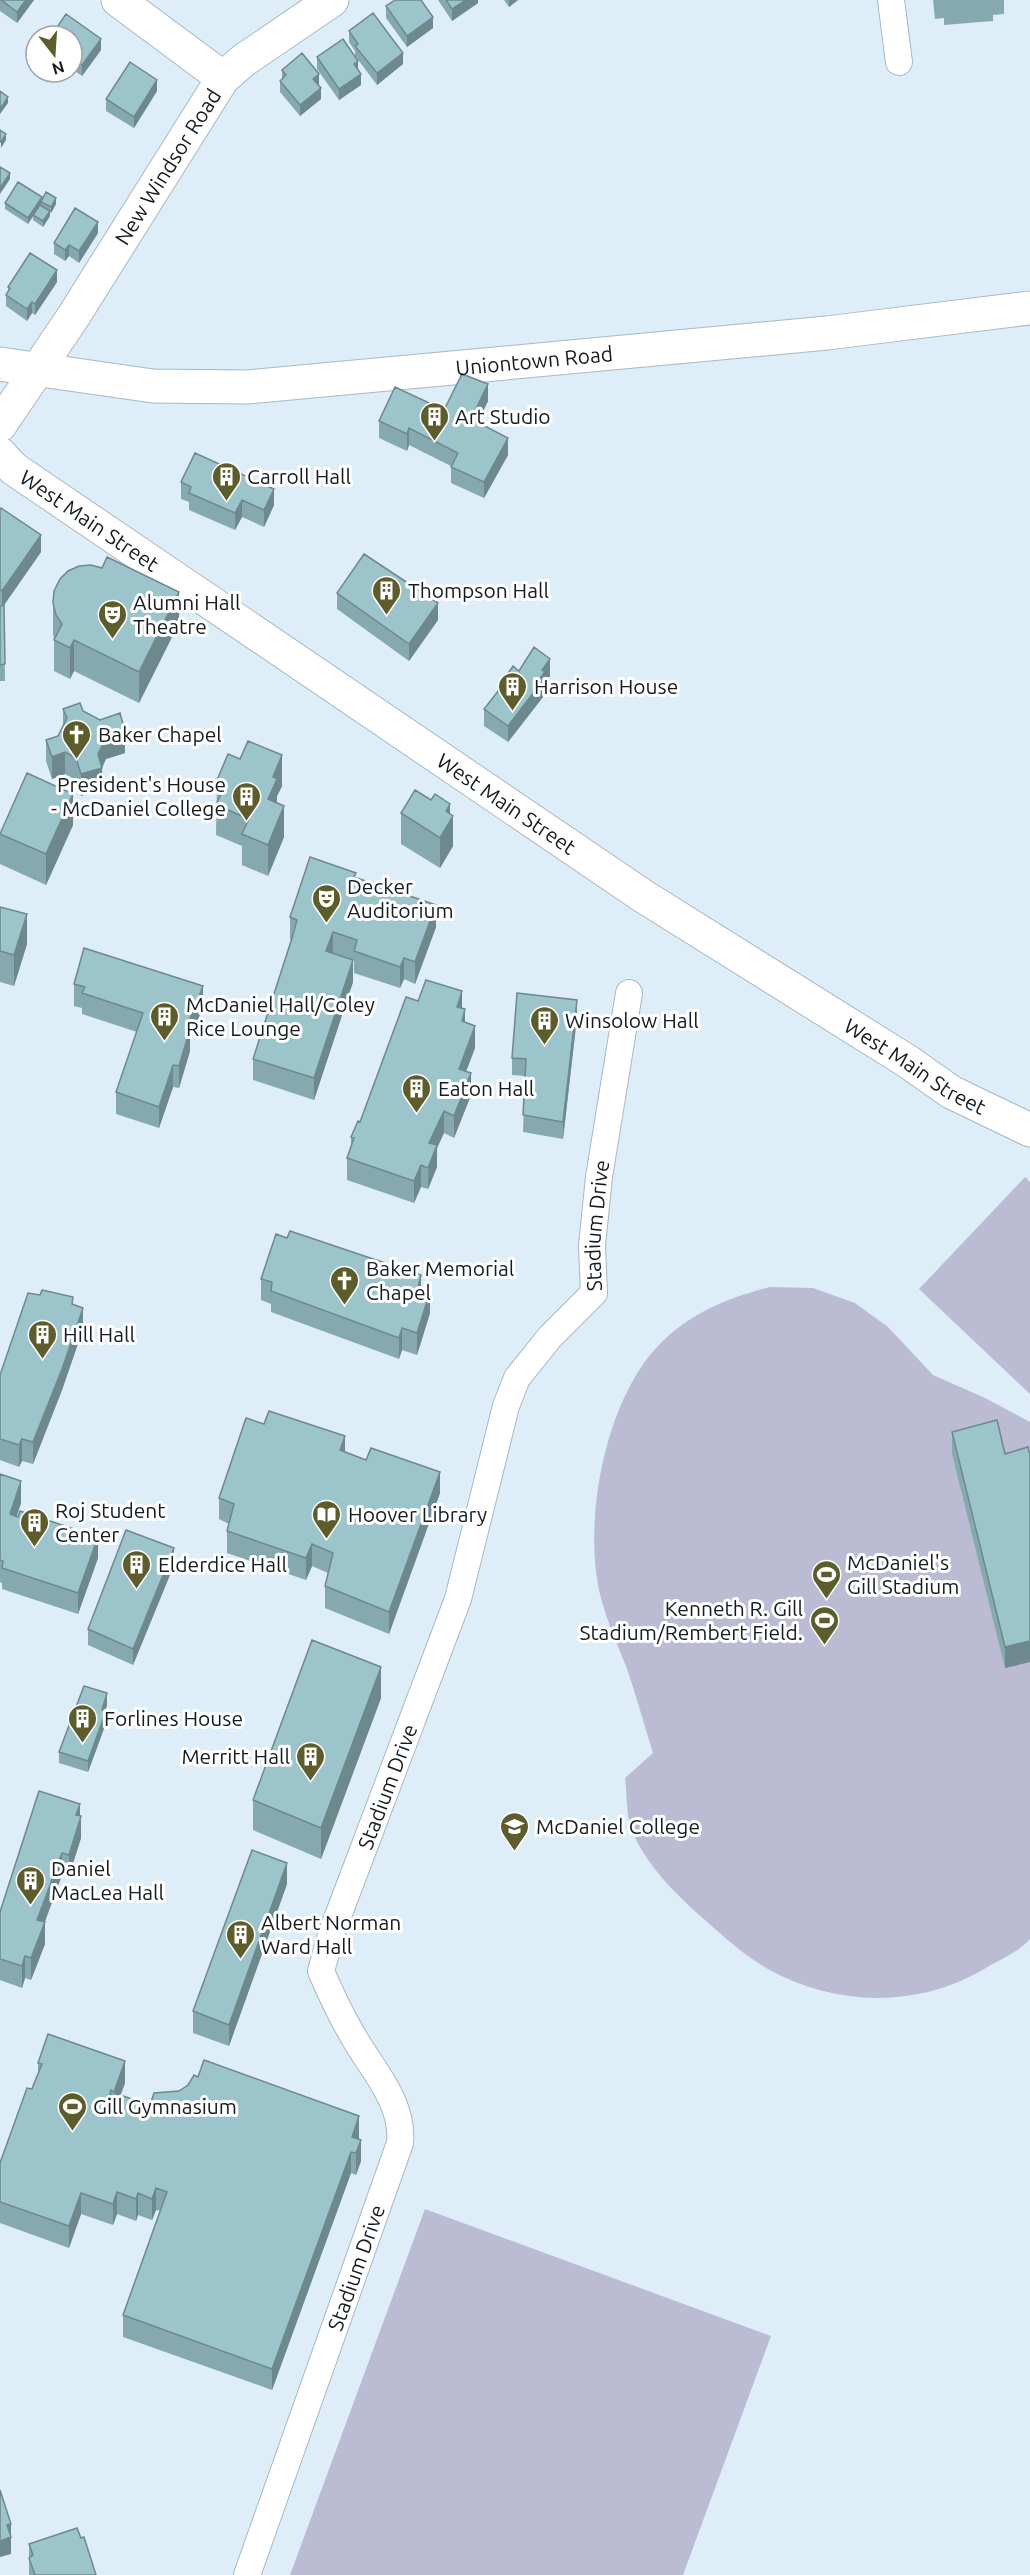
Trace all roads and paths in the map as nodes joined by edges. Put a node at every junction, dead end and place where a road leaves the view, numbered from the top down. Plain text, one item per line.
1 (118, 0) edge
2 (332, 0) edge
3 (891, 0) edge
4 (900, 62) dead end
5 (223, 78) junction
6 (1030, 308) edge
7 (0, 364) edge
8 (38, 368) junction
9 (0, 425) edge
10 (0, 454) edge
11 (629, 993) dead end
12 (1030, 1130) edge
13 (247, 2575) edge

1 - 5 street
2 - 5 street, New Windsor Road
3 - 4 street
5 - 8 street, New Windsor Road
6 - 8 street, Uniontown Road
7 - 8 street
8 - 9 street
10 - 12 street, West Main Street
11 - 13 street, Stadium Drive

